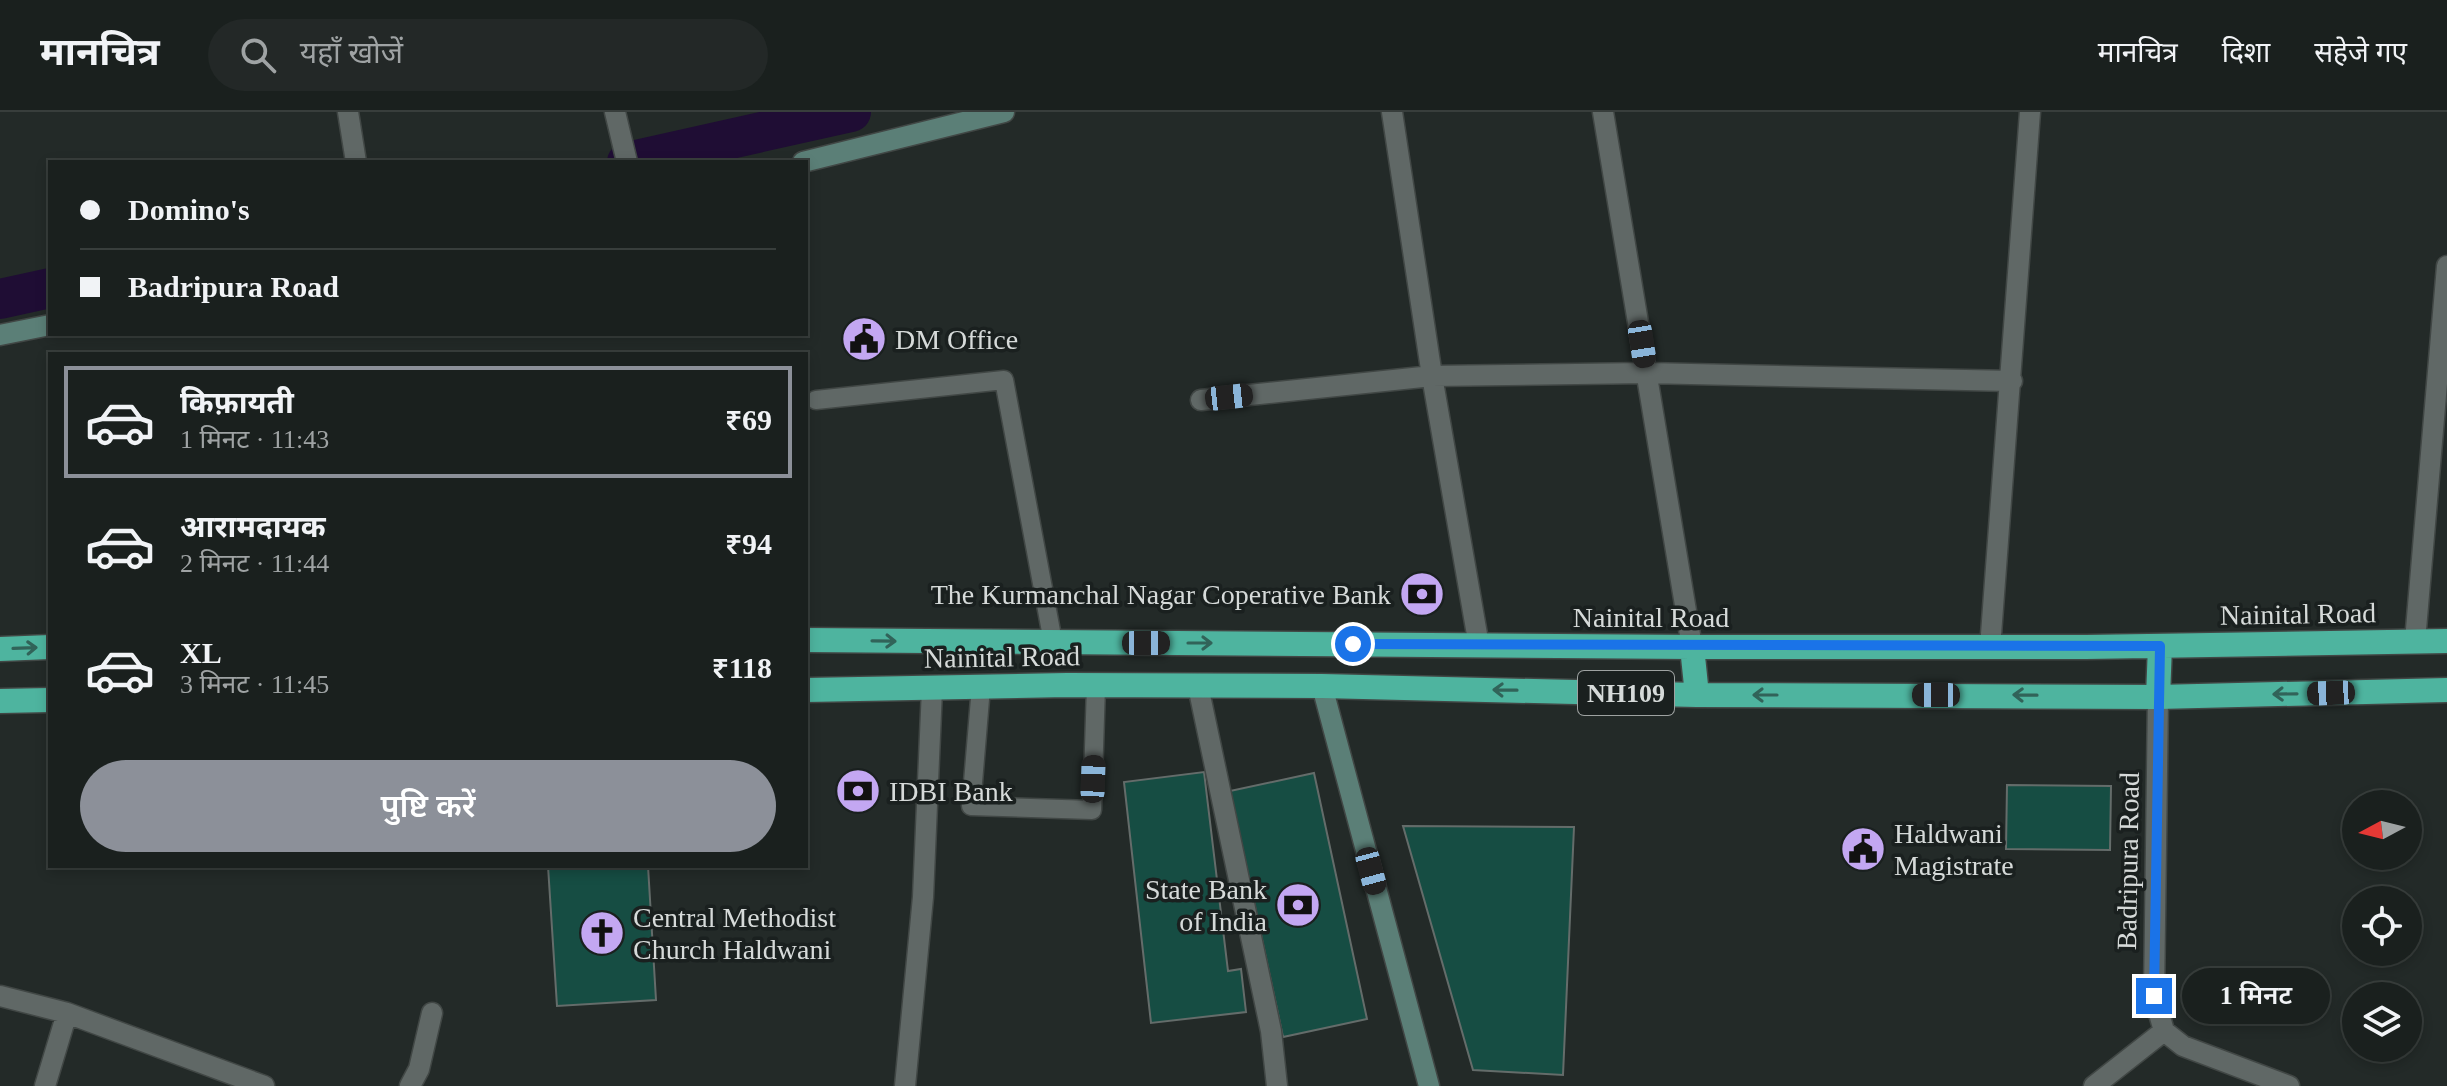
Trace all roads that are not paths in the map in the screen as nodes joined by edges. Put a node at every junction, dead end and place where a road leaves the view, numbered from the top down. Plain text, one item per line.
1 (348, 112) edge
2 (615, 112) edge
3 (1004, 112) edge
4 (1392, 112) edge
5 (1603, 112) edge
6 (2030, 112) edge
7 (626, 155) edge
8 (356, 160) edge
9 (808, 161) edge
10 (2447, 266) edge
11 (48, 325) edge
12 (0, 335) edge
13 (1646, 373) junction
14 (1432, 376) junction
15 (2012, 381) junction
16 (816, 400) dead end
17 (1201, 400) dead end
18 (808, 640) edge
19 (2415, 641) junction
20 (2447, 641) edge
21 (1053, 642) junction
22 (1479, 646) junction
23 (2160, 646) junction
24 (48, 647) edge
25 (1692, 647) junction
26 (1990, 648) junction
27 (0, 649) edge
28 (1096, 686) junction
29 (1198, 686) junction
30 (1322, 686) junction
31 (981, 687) junction
32 (932, 689) junction
33 (808, 690) edge
34 (2447, 690) edge
35 (1697, 695) junction
36 (2158, 697) junction
37 (48, 700) edge
38 (0, 701) edge
39 (0, 996) edge
40 (67, 1013) junction
41 (432, 1013) dead end
42 (2164, 1031) junction
43 (45, 1086) edge
44 (264, 1086) edge
45 (410, 1086) edge
46 (905, 1086) edge
47 (1277, 1086) edge
48 (1429, 1086) edge
49 (2094, 1086) edge
50 (2289, 1086) edge

1 - 8 street
2 - 7 street
3 - 9 street
4 - 14 street
5 - 13 street
6 - 15 street
10 - 19 street
11 - 12 street
13 - 14 street
13 - 15 street
13 - 25 street
14 - 17 street
14 - 22 street
15 - 26 street
16 - 21 lane
18 -> 21 highway, Nainital Road / NH109
19 - 20 highway, Nainital Road / NH109
19 - 23 highway, Nainital Road / NH109
21 -> 22 highway, Nainital Road / NH109
22 - 25 highway, Nainital Road / NH109
23 - 26 highway, Nainital Road / NH109
23 - 36 highway
27 -> 24 highway
25 - 26 highway, Nainital Road / NH109
25 - 35 highway
28 - 29 highway, Nainital Road / NH109
28 - 31 highway, Nainital Road / NH109
28 - 31 lane
29 - 30 highway, Nainital Road / NH109
29 - 47 street
35 -> 30 highway, Nainital Road / NH109
30 - 48 street
31 - 32 highway, Nainital Road / NH109
32 - 33 highway, Nainital Road / NH109
32 - 46 street
34 -> 36 highway, Nainital Road / NH109
36 -> 35 highway, Nainital Road / NH109
36 - 42 street, Badripura Road
37 - 38 highway
39 - 40 street
40 - 43 street
40 - 44 street
41 - 45 street
42 - 49 street
42 - 50 street

